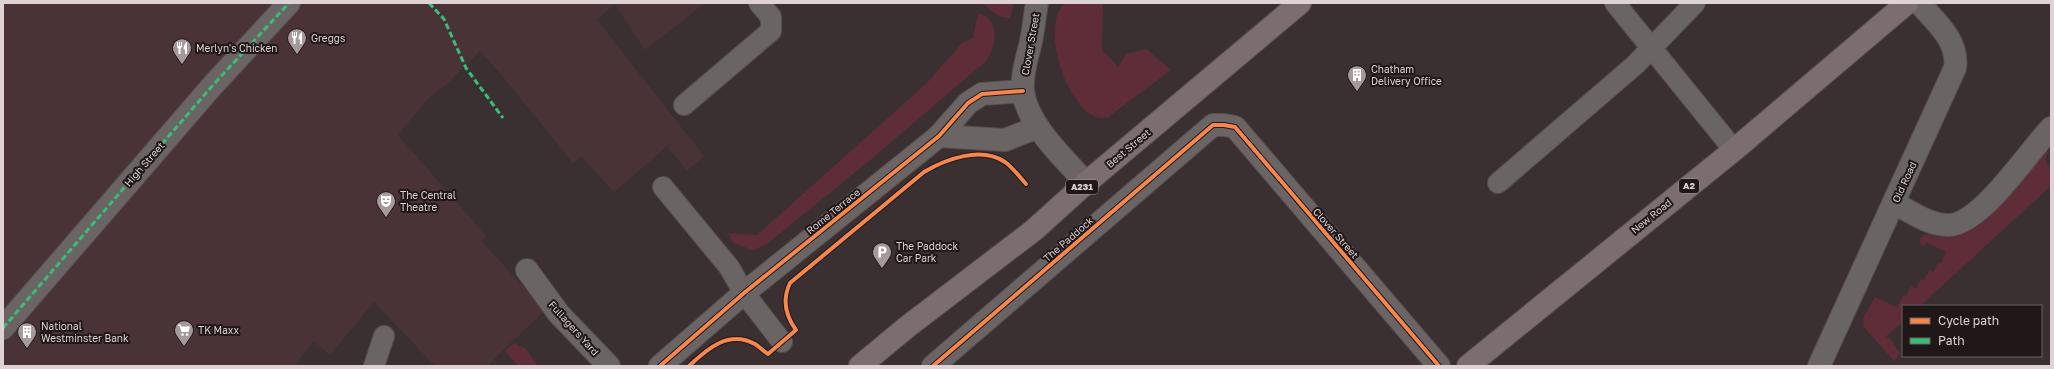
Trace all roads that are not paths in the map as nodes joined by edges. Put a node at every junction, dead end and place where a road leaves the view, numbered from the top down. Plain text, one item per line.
1 (289, 3) edge
2 (759, 3) edge
3 (1037, 3) edge
4 (1300, 3) edge
5 (1615, 3) edge
6 (1694, 3) edge
7 (1907, 3) edge
8 (1919, 3) edge
9 (1652, 47) junction
10 (1023, 90) junction
11 (684, 105) dead end
12 (1214, 125) joint
13 (1038, 127) junction
14 (2051, 128) edge
15 (939, 136) junction
16 (1734, 150) junction
17 (1086, 183) junction
18 (1498, 183) dead end
19 (663, 187) dead end
20 (1894, 203) junction
21 (527, 270) dead end
22 (744, 293) junction
23 (3, 328) edge
24 (384, 336) dead end
25 (782, 342) dead end
26 (374, 366) edge
27 (609, 366) edge
28 (660, 366) edge
29 (860, 366) edge
30 (933, 366) edge
31 (1439, 366) edge
32 (1468, 366) edge
33 (1819, 366) edge

1 - 23 street, High Street
2 - 11 lane
3 - 10 street, Clover Street
4 - 17 main road, Best Street / A231
5 - 9 lane
6 - 9 lane
7 - 16 main road, New Road / A2
8 - 20 street, Old Road
9 - 16 lane
9 - 18 lane
10 - 13 street, Clover Street
10 - 15 street, Rome Terrace
12 - 30 street, The Paddock
12 - 31 street, Clover Street
13 - 15 street
13 - 17 street, Clover Street
14 - 20 street
15 - 22 street, Rome Terrace
16 - 32 main road, New Road / A2
17 - 29 main road, Best Street / A231
19 - 22 lane
20 - 33 street, Old Road
21 - 27 street, Fullagers Yard
22 - 25 lane
22 - 28 street, Rome Terrace
24 - 26 lane

